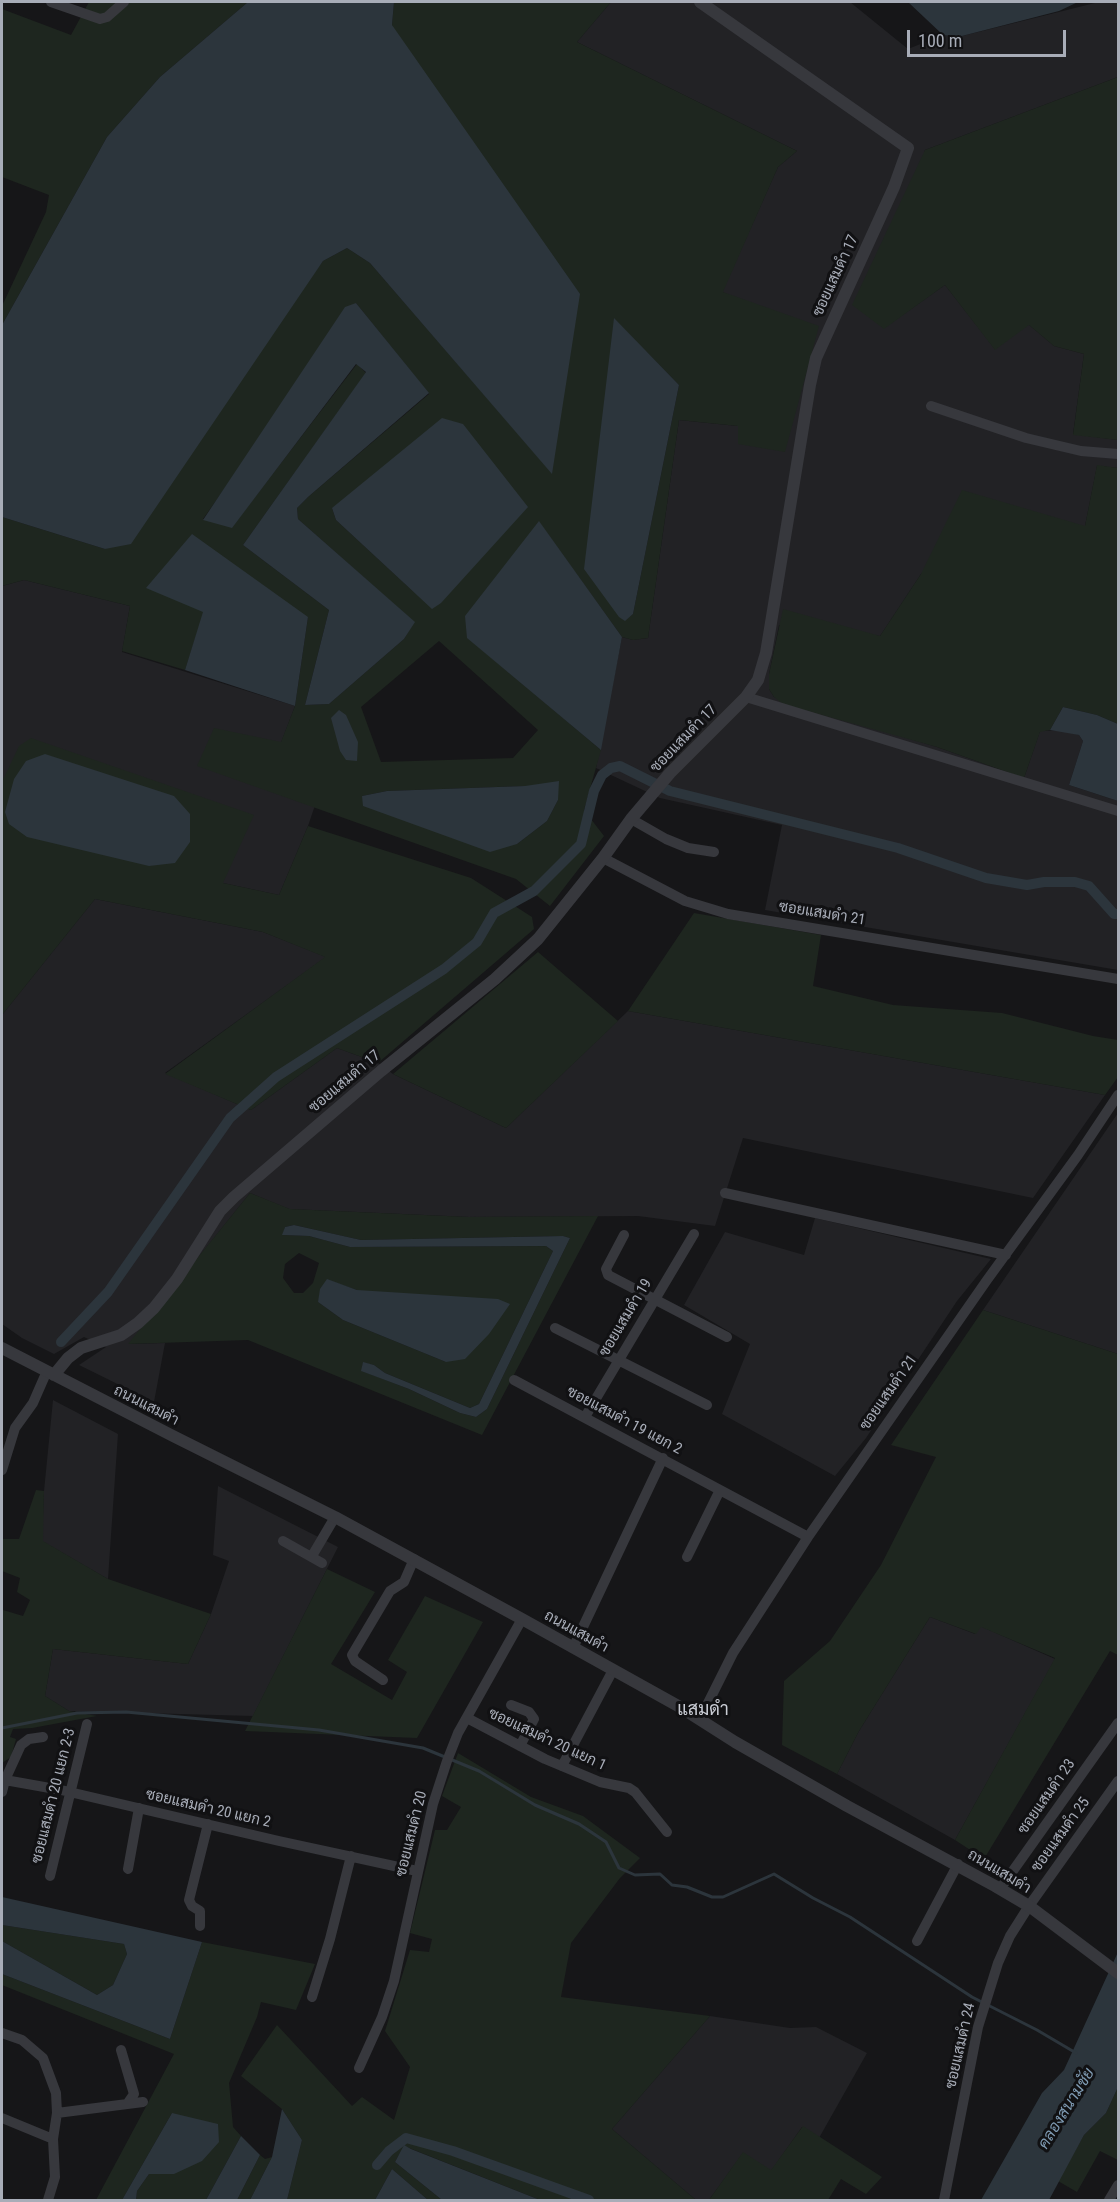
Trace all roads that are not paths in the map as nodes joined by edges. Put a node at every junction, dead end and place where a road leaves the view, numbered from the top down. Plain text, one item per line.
1 (51, 2) edge
2 (124, 2) edge
3 (700, 2) edge
4 (931, 406) dead end
5 (1119, 454) edge
6 (746, 697) junction
7 (1119, 811) edge
8 (631, 819) junction
9 (714, 852) dead end
10 (603, 858) junction
11 (1119, 979) edge
12 (1119, 1095) edge
13 (725, 1193) dead end
14 (694, 1234) dead end
15 (624, 1235) dead end
16 (1006, 1255) junction
17 (655, 1299) junction
18 (555, 1328) dead end
19 (727, 1337) dead end
20 (2, 1348) edge
21 (620, 1359) junction
22 (50, 1373) junction
23 (514, 1380) dead end
24 (707, 1405) dead end
25 (585, 1417) junction
26 (663, 1458) junction
27 (2, 1470) edge
28 (720, 1490) junction
29 (335, 1516) junction
30 (808, 1537) junction
31 (282, 1541) dead end
32 (312, 1556) junction
33 (687, 1557) dead end
34 (414, 1559) junction
35 (322, 1563) dead end
36 (522, 1619) junction
37 (573, 1648) junction
38 (613, 1670) junction
39 (382, 1680) dead end
40 (512, 1705) dead end
41 (467, 1718) junction
42 (700, 1719) junction
43 (1119, 1723) edge
44 (87, 1724) dead end
45 (43, 1737) dead end
46 (520, 1746) junction
47 (562, 1766) junction
48 (5, 1780) junction
49 (1119, 1781) edge
50 (2, 1792) edge
51 (71, 1792) junction
52 (139, 1808) junction
53 (208, 1824) junction
54 (667, 1832) dead end
55 (351, 1856) junction
56 (958, 1864) junction
57 (128, 1869) dead end
58 (417, 1871) junction
59 (50, 1876) dead end
60 (1000, 1889) junction
61 (1029, 1906) junction
62 (200, 1926) dead end
63 (916, 1941) dead end
64 (1119, 1973) edge
65 (312, 1997) dead end
66 (2, 2033) edge
67 (121, 2050) dead end
68 (359, 2068) dead end
69 (143, 2102) dead end
70 (127, 2104) junction
71 (57, 2113) junction
72 (2, 2118) edge
73 (53, 2139) junction
74 (1119, 2185) edge
75 (48, 2200) edge
76 (944, 2200) edge
77 (1109, 2200) edge

1 - 2 street
3 - 6 street, ซอยแสมดำ 17
4 - 5 street
6 - 7 street
6 - 8 street, ซอยแสมดำ 17
8 - 9 street
8 - 10 street, ซอยแสมดำ 17
10 - 11 street, ซอยแสมดำ 21
10 - 22 street, ซอยแสมดำ 17
12 - 16 street, ซอยแสมดำ 21
13 - 16 street
14 - 17 street, ซอยแสมดำ 19
15 - 17 street
16 - 30 street, ซอยแสมดำ 21
17 - 19 street
17 - 21 street, ซอยแสมดำ 19
18 - 21 street
20 - 22 street, ถนนแสมดำ
21 - 24 street
21 - 25 street, ซอยแสมดำ 19
22 - 27 street
22 - 29 street, ถนนแสมดำ
23 - 25 street, ซอยแสมดำ 19 แยก 2
25 - 26 street, ซอยแสมดำ 19 แยก 2
26 - 28 street, ซอยแสมดำ 19 แยก 2
26 - 37 street
28 - 30 street, ซอยแสมดำ 19 แยก 2
28 - 33 street
29 - 32 street
29 - 34 street, ถนนแสมดำ
30 - 42 street, ซอยแสมดำ 21
31 - 32 street
32 - 35 street
34 - 36 street, ถนนแสมดำ
34 - 39 street
36 - 37 street, ถนนแสมดำ
36 - 41 street, ซอยแสมดำ 20
37 - 38 street, ถนนแสมดำ
38 - 42 street, ถนนแสมดำ
38 - 47 street
40 - 46 street
41 - 46 street, ซอยแสมดำ 20 แยก 1
41 - 58 street, ซอยแสมดำ 20
42 - 56 street, ถนนแสมดำ
43 - 60 street, ซอยแสมดำ 23
44 - 51 street, ซอยแสมดำ 20 แยก 2-3
45 - 48 street
46 - 47 street, ซอยแสมดำ 20 แยก 1
47 - 54 street, ซอยแสมดำ 20 แยก 1
48 - 50 street
48 - 51 street, ซอยแสมดำ 20 แยก 2
49 - 61 street, ซอยแสมดำ 25
51 - 52 street, ซอยแสมดำ 20 แยก 2
51 - 59 street, ซอยแสมดำ 20 แยก 2-3
52 - 53 street, ซอยแสมดำ 20 แยก 2
52 - 57 street
53 - 55 street, ซอยแสมดำ 20 แยก 2
53 - 62 street
55 - 58 street, ซอยแสมดำ 20 แยก 2
55 - 65 street
56 - 60 street, ถนนแสมดำ
56 - 63 street
58 - 68 street, ซอยแสมดำ 20
60 - 61 street, ถนนแสมดำ
61 - 64 street, ถนนแสมดำ
61 - 76 street, ซอยแสมดำ 24
66 - 71 street
67 - 70 street
69 - 70 street
70 - 71 street
71 - 73 street
72 - 73 street
73 - 75 street
74 - 77 street

